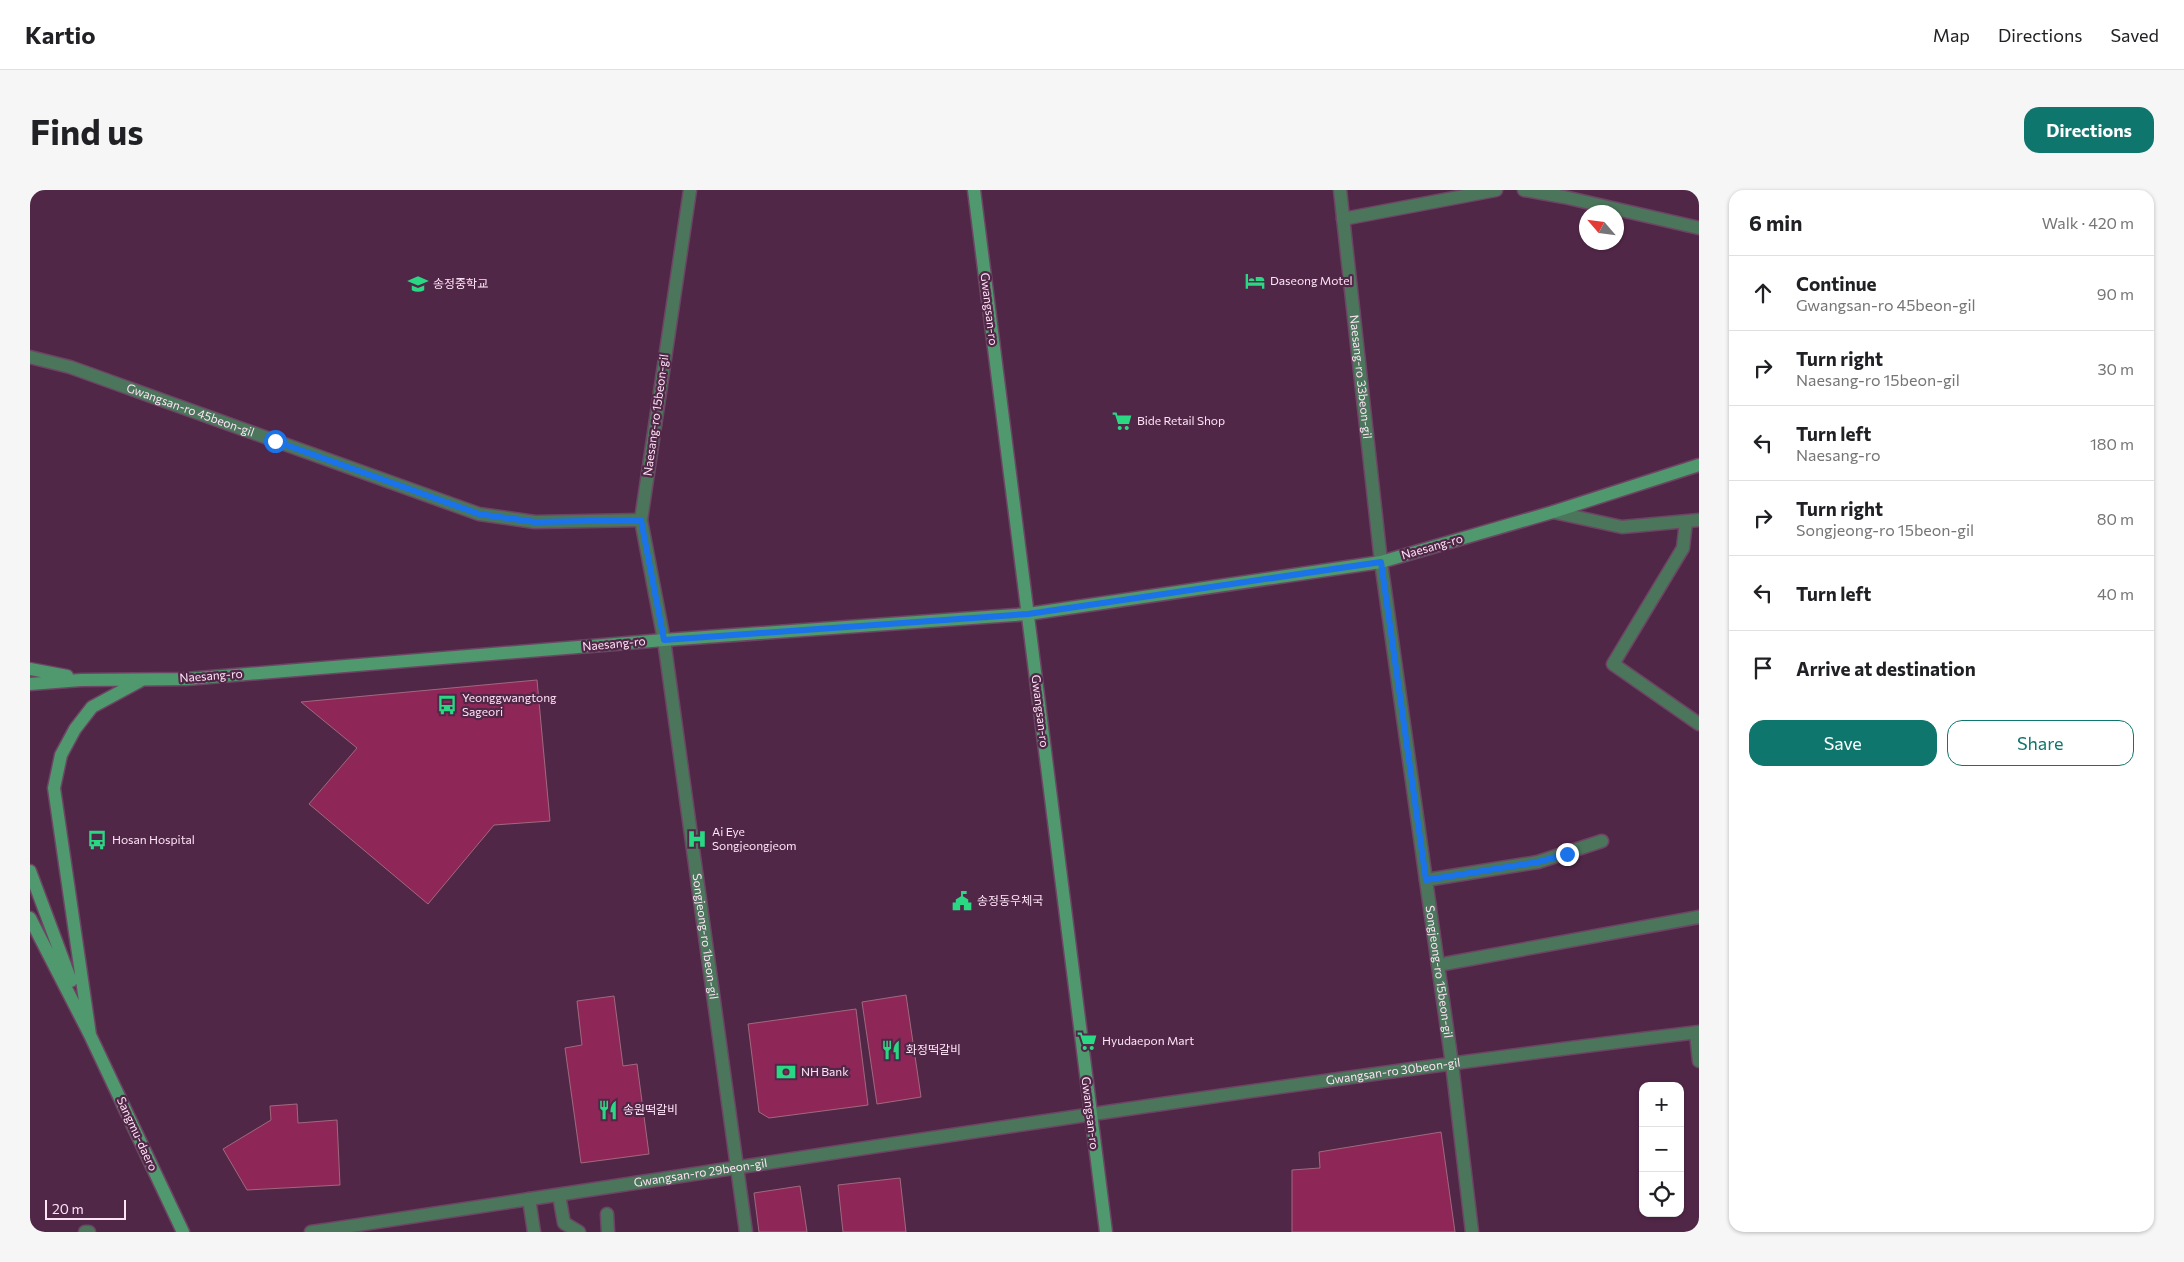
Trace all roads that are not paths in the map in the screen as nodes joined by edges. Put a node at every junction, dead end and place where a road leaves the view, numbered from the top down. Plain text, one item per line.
1 (690, 190) edge
2 (974, 190) edge
3 (1340, 190) edge
4 (1496, 190) edge
5 (1524, 190) edge
6 (1343, 218) junction
7 (1699, 228) edge
8 (30, 357) edge
9 (1699, 465) edge
10 (1553, 512) junction
11 (641, 520) junction
12 (1693, 521) edge
13 (1381, 562) junction
14 (1028, 614) junction
15 (664, 640) junction
16 (30, 669) edge
17 (144, 679) junction
18 (81, 680) junction
19 (30, 684) edge
20 (1699, 724) edge
21 (1602, 841) dead end
22 (30, 871) edge
23 (1426, 880) junction
24 (1699, 917) edge
25 (30, 918) edge
26 (1438, 965) junction
27 (1697, 1032) edge
28 (90, 1035) junction
29 (1699, 1061) edge
30 (1452, 1064) junction
31 (1090, 1115) junction
32 (738, 1168) junction
33 (559, 1195) junction
34 (530, 1200) junction
35 (607, 1214) dead end
36 (85, 1232) edge
37 (90, 1232) edge
38 (183, 1232) edge
39 (311, 1232) edge
40 (534, 1232) edge
41 (579, 1232) edge
42 (608, 1232) edge
43 (746, 1232) edge
44 (1106, 1232) edge
45 (1472, 1232) edge

1 - 11 street, Naesang-ro 15beon-gil
2 - 14 main road, Gwangsan-ro
3 - 6 street, Naesang-ro 33beon-gil
4 - 6 street
5 - 7 street
6 - 13 street, Naesang-ro 33beon-gil
8 - 11 street, Gwangsan-ro 45beon-gil
9 - 10 main road, Naesang-ro
10 - 12 street
10 - 13 main road, Naesang-ro
11 - 15 street, Naesang-ro 15beon-gil
12 - 20 street
13 - 14 main road, Naesang-ro
13 - 23 street, Songjeong-ro 15beon-gil
14 - 15 main road, Naesang-ro
14 - 31 main road, Gwangsan-ro
15 - 17 main road, Naesang-ro
15 - 32 street, Songjeong-ro 1beon-gil
16 - 18 main road, Naesang-ro
17 - 18 main road, Naesang-ro
17 - 28 main road
18 - 19 main road, Naesang-ro
21 - 23 street
22 - 28 main road, Sangmu-daero
23 - 26 street, Songjeong-ro 15beon-gil
24 - 26 street
25 - 28 main road, Sangmu-daero
26 - 30 street, Songjeong-ro 15beon-gil
27 - 29 street, Gwangsan-ro 30beon-gil
27 - 30 street, Gwangsan-ro 30beon-gil
28 - 38 main road, Sangmu-daero
30 - 31 street, Gwangsan-ro 30beon-gil
30 - 45 street, Songjeong-ro 15beon-gil
31 - 32 street, Gwangsan-ro 29beon-gil
31 - 44 main road, Gwangsan-ro
32 - 33 street, Gwangsan-ro 29beon-gil
32 - 43 street, Songjeong-ro 1beon-gil
33 - 34 street, Gwangsan-ro 29beon-gil
33 - 41 street
34 - 39 street, Gwangsan-ro 29beon-gil
34 - 40 street
35 - 42 street
36 - 37 street

